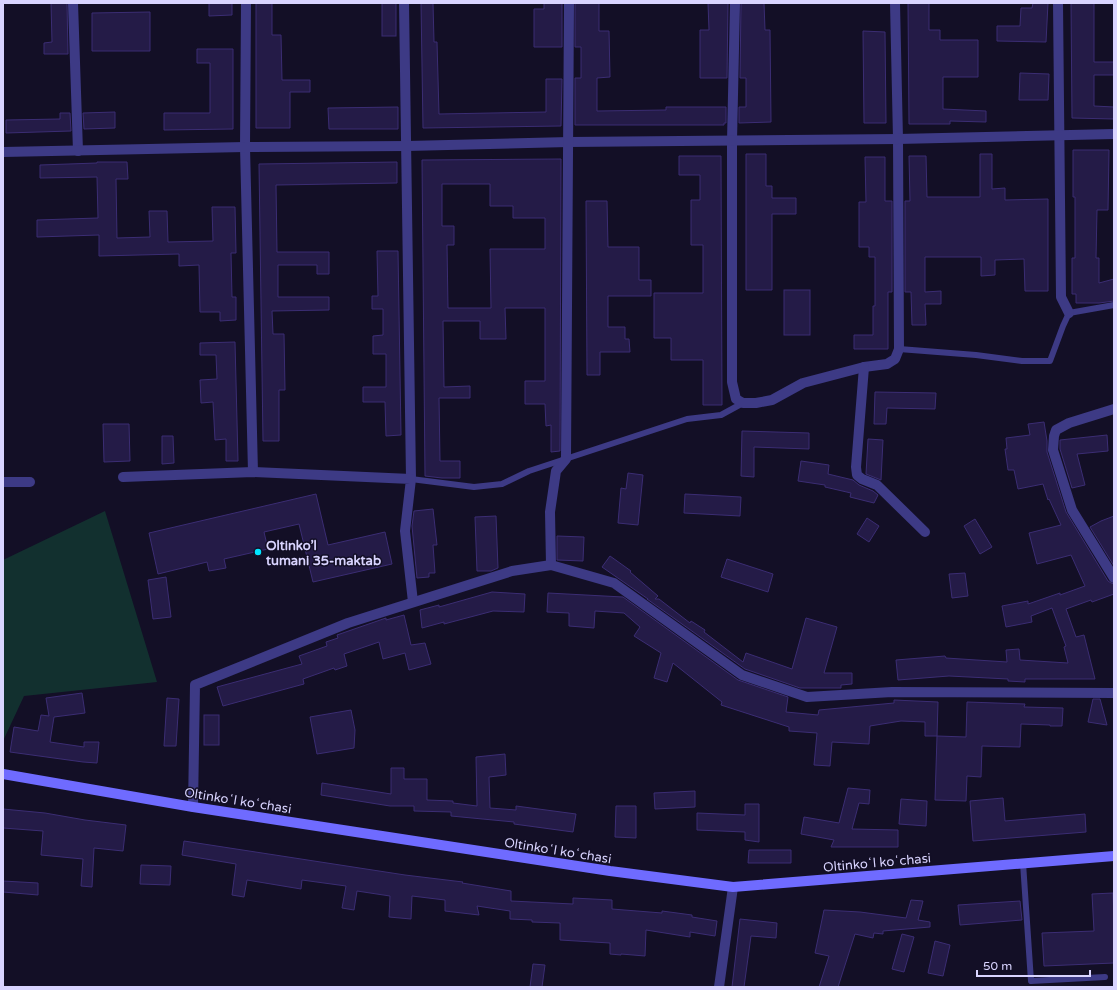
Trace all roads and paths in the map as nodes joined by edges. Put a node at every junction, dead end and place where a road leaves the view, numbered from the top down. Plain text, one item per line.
1 (73, 3) edge
2 (246, 3) edge
3 (404, 3) edge
4 (569, 3) edge
5 (735, 3) edge
6 (895, 3) edge
7 (1058, 3) edge
8 (1114, 134) edge
9 (1059, 136) junction
10 (898, 139) junction
11 (732, 141) junction
12 (568, 142) junction
13 (407, 146) junction
14 (245, 147) junction
15 (78, 151) junction
16 (3, 152) edge
17 (1114, 306) edge
18 (1069, 313) junction
19 (899, 349) junction
20 (864, 367) junction
21 (743, 403) junction
22 (1114, 408) edge
23 (566, 459) junction
24 (253, 472) junction
25 (123, 477) dead end
26 (411, 479) junction
27 (3, 482) edge
28 (30, 482) dead end
29 (925, 532) dead end
30 (551, 565) junction
31 (1114, 578) edge
32 (413, 602) junction
33 (1114, 693) edge
34 (3, 774) edge
35 (193, 806) junction
36 (1114, 856) edge
37 (1023, 863) junction
38 (733, 887) junction
39 (1105, 977) dead end
40 (719, 987) edge

1 - 15 street
2 - 14 street
3 - 13 street
4 - 12 street
5 - 11 street
6 - 10 street
7 - 9 street
8 - 9 street
9 - 10 street
9 - 18 street
10 - 11 street
10 - 19 street
11 - 12 street
11 - 21 street
12 - 13 street
12 - 23 street
13 - 14 street
13 - 26 street
14 - 15 street
14 - 24 street
15 - 16 street
17 - 18 lane
18 - 19 lane
19 - 20 street
20 - 21 street
20 - 29 street
21 - 23 lane
22 - 31 street
23 - 26 lane
23 - 30 street
24 - 25 street
24 - 26 street
26 - 32 street
27 - 28 street
30 - 32 street
30 - 33 street
32 - 35 street
34 - 35 main road, Oltinkoʻl koʻchasi
35 - 38 main road, Oltinkoʻl koʻchasi
36 - 37 main road, Oltinkoʻl koʻchasi
37 - 38 main road, Oltinkoʻl koʻchasi
37 - 39 lane
38 - 40 street

